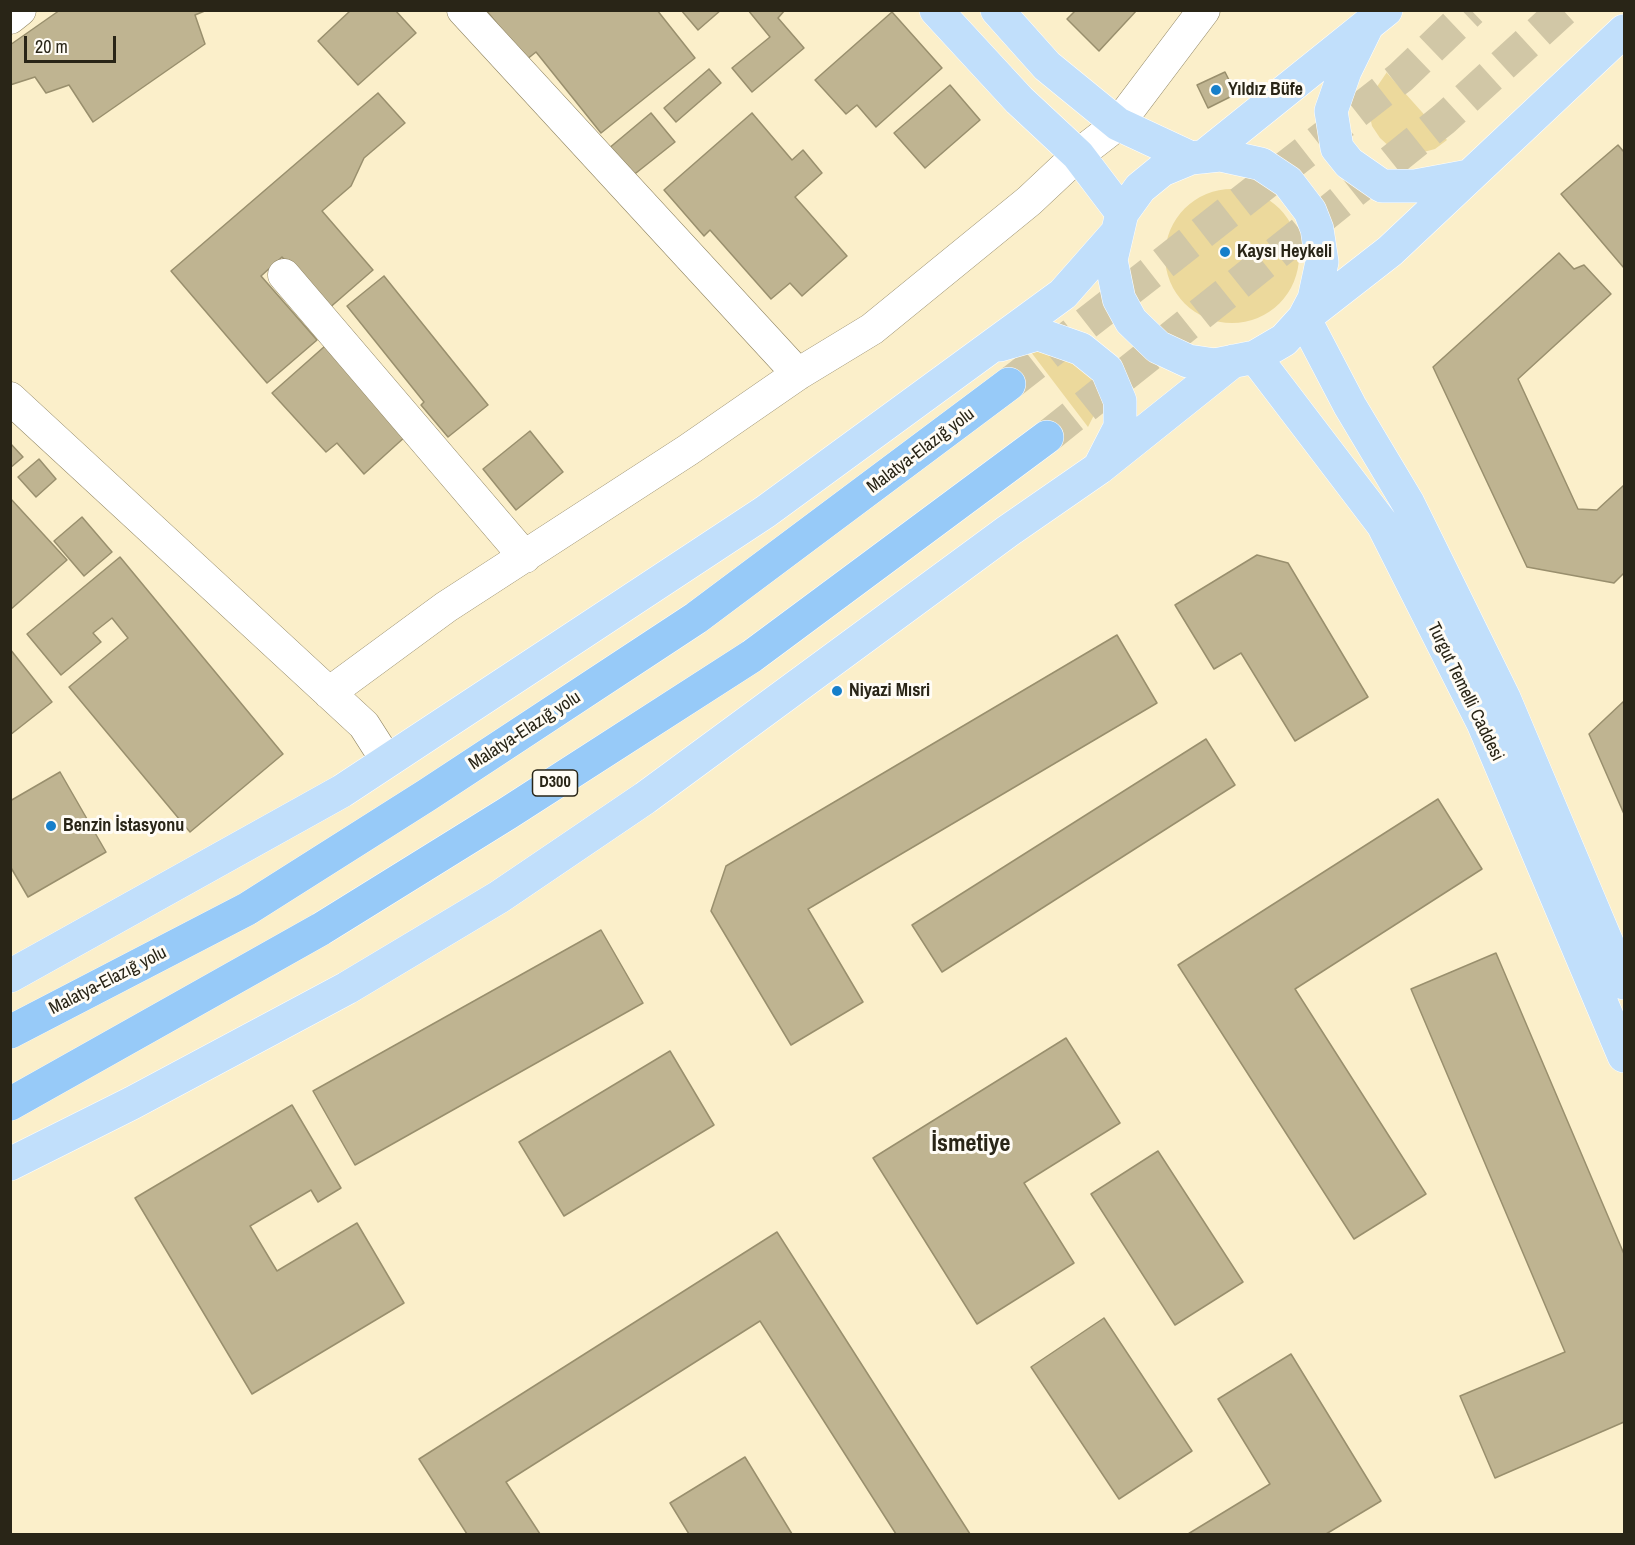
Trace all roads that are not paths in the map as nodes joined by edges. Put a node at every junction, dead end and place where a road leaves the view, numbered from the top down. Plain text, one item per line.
1 (20, 10) edge
2 (463, 10) edge
3 (936, 10) edge
4 (997, 10) edge
5 (1204, 10) edge
6 (10, 18) edge
7 (1377, 18) edge
8 (1624, 31) edge
9 (1118, 124) junction
10 (1078, 155) junction
11 (1197, 157) junction
12 (1469, 176) junction
13 (1119, 224) junction
14 (284, 275) dead end
15 (1304, 318) junction
16 (992, 348) junction
17 (1244, 359) junction
18 (798, 374) junction
19 (1009, 384) tunnel mouth
20 (10, 398) edge
21 (1047, 437) tunnel mouth
22 (1099, 468) junction
23 (525, 557) junction
24 (329, 693) junction
25 (387, 761) junction
26 (10, 976) edge
27 (1624, 983) edge
28 (10, 1032) edge
29 (1624, 1056) edge
30 (10, 1104) edge
31 (10, 1164) edge

1 - 6 street
2 - 18 street
3 - 10 main road
4 - 9 main road
5 - 9 street
7 - 11 main road
7 - 12 main road
8 - 12 main road
9 - 10 street
9 - 11 main road
10 - 13 main road
10 - 18 street
11 - 13 main road
11 - 15 main road
12 - 15 main road
13 - 16 main road
13 - 17 main road
14 - 23 street
15 - 17 main road
15 - 27 main road, Turgut Temelli Caddesi
16 - 22 main road
16 - 25 main road
17 - 22 main road
17 - 29 main road, Turgut Temelli Caddesi
18 - 23 street
19 - 28 highway, Malatya-Elazığ yolu
20 - 24 street
21 - 30 highway, D300
22 - 31 main road
23 - 24 street
24 - 25 street
25 - 26 main road

